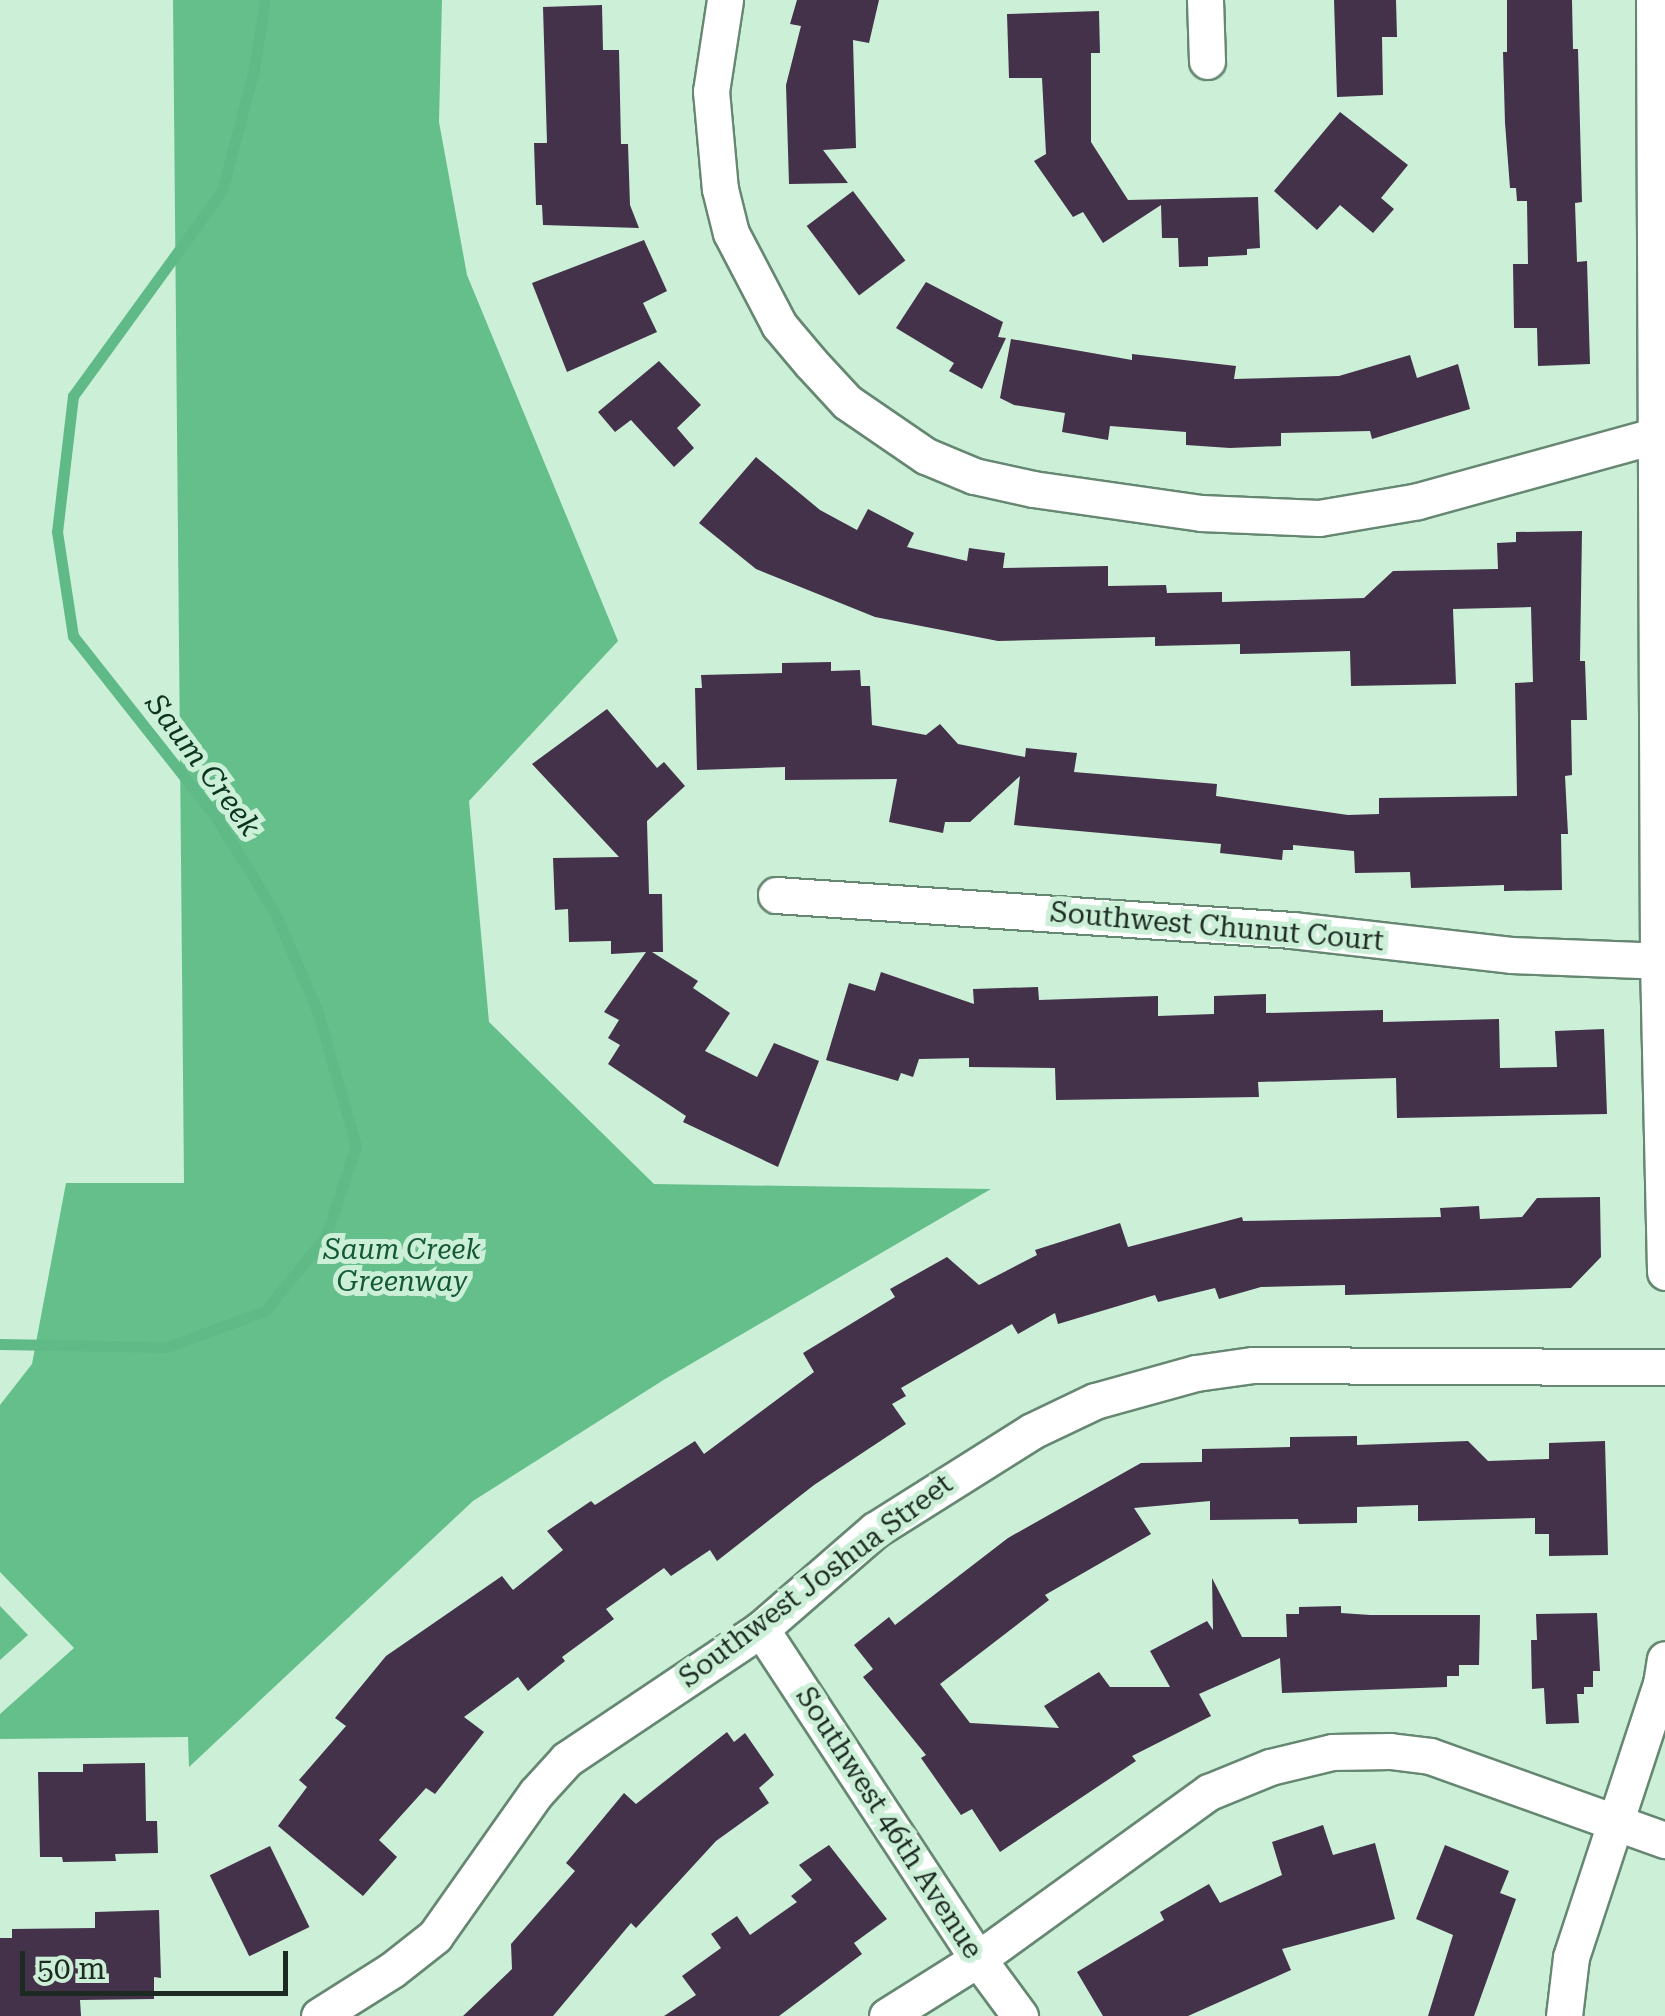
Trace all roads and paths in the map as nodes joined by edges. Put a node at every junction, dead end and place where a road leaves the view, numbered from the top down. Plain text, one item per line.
1 (724, 0) edge
2 (1205, 0) edge
3 (1654, 0) edge
4 (1207, 60) dead end
5 (1660, 434) edge
6 (776, 895) dead end
7 (1662, 961) edge
8 (1665, 1272) edge
9 (1665, 1367) edge
10 (761, 1628) junction
11 (1665, 1659) edge
12 (1614, 1821) junction
13 (1665, 1840) edge
14 (978, 1959) junction
15 (320, 2016) edge
16 (887, 2016) edge
17 (1020, 2016) edge
18 (1564, 2016) edge

1 - 5 street
2 - 4 street
3 - 5 street
5 - 7 street
6 - 7 street, Southwest Chunut Court
7 - 8 street
9 - 10 street, Southwest Joshua Street
10 - 14 street, Southwest 46th Avenue
10 - 15 street, Southwest Joshua Street
11 - 12 street
12 - 13 street
12 - 14 street
12 - 18 street
14 - 16 street
14 - 17 street, Southwest 46th Avenue

